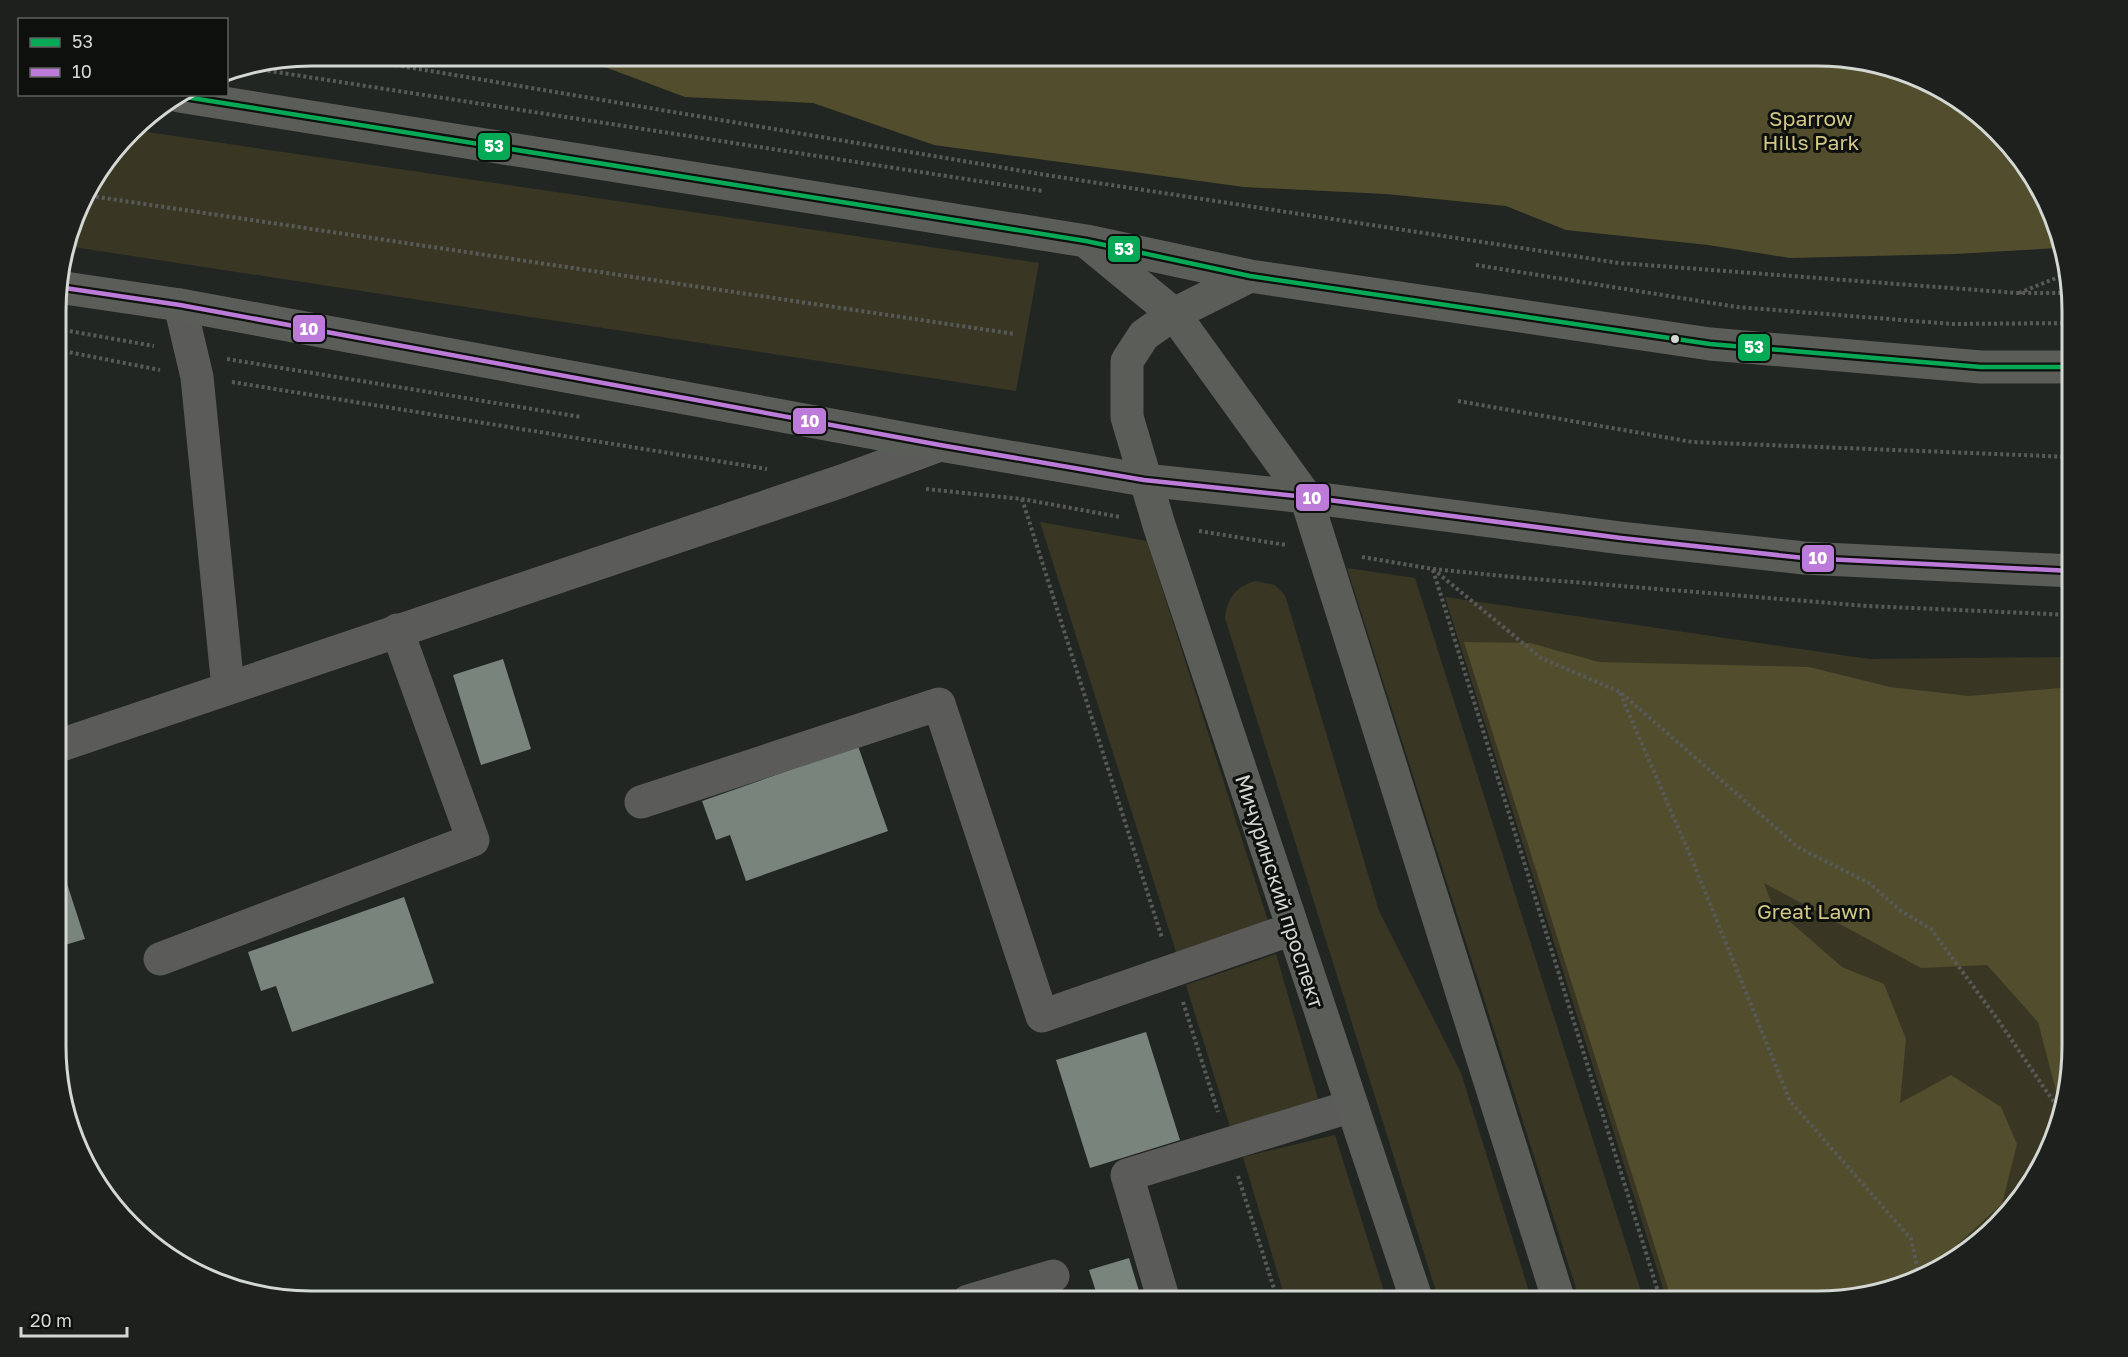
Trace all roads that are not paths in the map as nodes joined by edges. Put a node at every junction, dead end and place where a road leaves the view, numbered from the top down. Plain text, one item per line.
1 (190, 98) edge
2 (1086, 241) junction
3 (1250, 276) junction
4 (67, 288) edge
5 (180, 305) junction
6 (1174, 314) junction
7 (2062, 367) edge
8 (940, 445) junction
9 (1144, 480) junction
10 (1306, 497) junction
11 (2062, 571) edge
12 (397, 630) junction
13 (228, 688) junction
14 (66, 743) edge
15 (641, 802) dead end
16 (1292, 930) junction
17 (160, 959) dead end
18 (1352, 1106) junction
19 (1053, 1276) dead end
20 (1003, 1291) edge
21 (1161, 1291) edge
22 (1414, 1291) edge
23 (1556, 1291) edge

1 - 2 main road
2 - 3 main road
2 - 6 main road
3 - 6 main road, Мичуринский проспект
3 - 7 main road
4 - 5 main road
5 - 8 main road
5 - 13 street
6 - 9 main road, Мичуринский проспект
6 - 10 main road
8 - 9 main road
8 - 12 street
9 - 10 main road
9 - 16 main road, Мичуринский проспект
10 - 11 main road
10 - 23 main road
12 - 13 street
12 - 17 street
13 - 14 street
15 - 16 street
16 - 18 main road, Мичуринский проспект
18 - 21 street
18 - 22 main road, Мичуринский проспект
19 - 20 street

